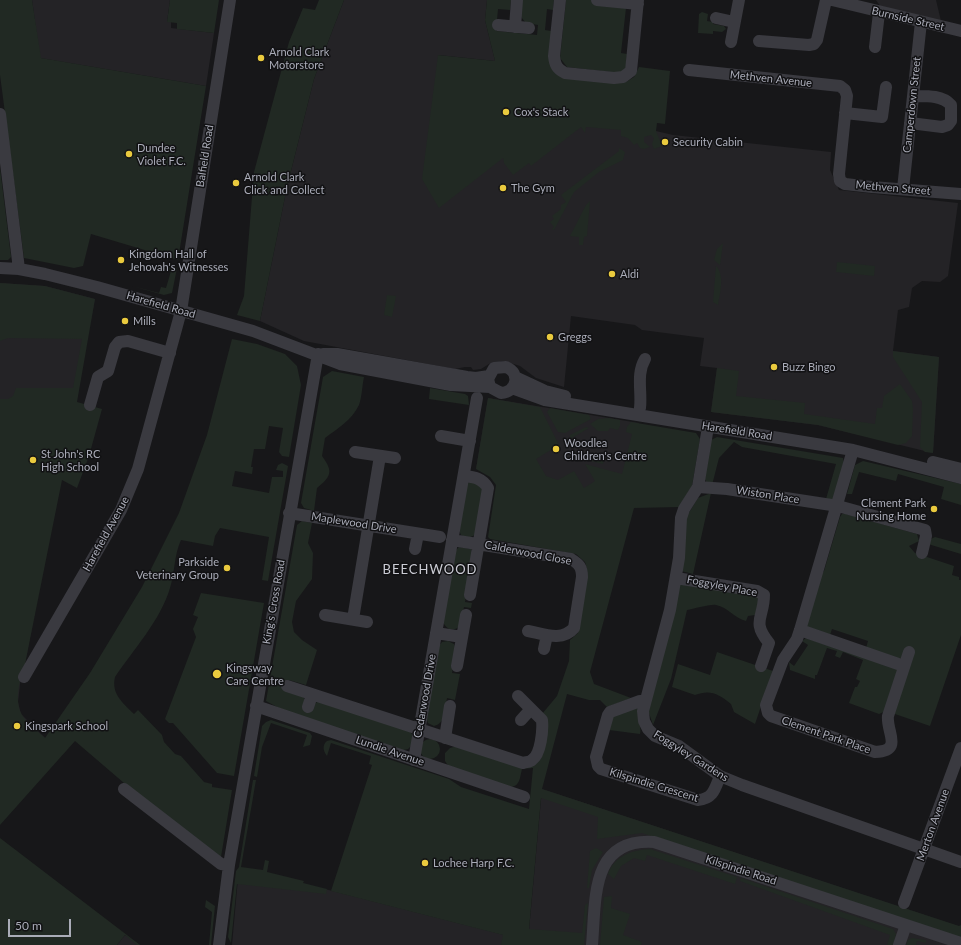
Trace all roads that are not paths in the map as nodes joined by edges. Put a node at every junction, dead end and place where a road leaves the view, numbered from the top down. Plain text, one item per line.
1 (230, 0) edge
2 (517, 0) edge
3 (560, 0) edge
4 (597, 0) edge
5 (739, 0) edge
6 (826, 0) edge
7 (832, 0) edge
8 (638, 2) edge
9 (872, 8) edge
10 (716, 18) dead end
11 (734, 22) junction
12 (920, 22) junction
13 (498, 25) dead end
14 (515, 27) junction
15 (529, 28) dead end
16 (961, 31) edge
17 (760, 41) dead end
18 (731, 42) dead end
19 (875, 47) dead end
20 (689, 70) dead end
21 (886, 87) dead end
22 (847, 96) joint
23 (913, 96) junction
24 (845, 113) junction
25 (0, 114) edge
26 (910, 123) junction
27 (903, 189) junction
28 (961, 194) edge
29 (0, 268) edge
30 (19, 269) junction
31 (181, 311) junction
32 (170, 353) junction
33 (318, 354) junction
34 (645, 359) dead end
35 (490, 381) junction
36 (514, 383) junction
37 (477, 398) dead end
38 (90, 405) dead end
39 (640, 408) junction
40 (708, 427) junction
41 (441, 436) dead end
42 (470, 441) junction
43 (853, 450) junction
44 (355, 452) dead end
45 (380, 456) junction
46 (395, 458) dead end
47 (961, 469) edge
48 (464, 476) junction
49 (961, 478) edge
50 (698, 487) junction
51 (838, 506) junction
52 (289, 513) junction
53 (368, 526) junction
54 (418, 534) junction
55 (440, 537) dead end
56 (452, 540) junction
57 (479, 544) junction
58 (415, 549) dead end
59 (922, 553) dead end
60 (676, 578) junction
61 (470, 596) dead end
62 (325, 615) dead end
63 (466, 615) dead end
64 (353, 619) junction
65 (367, 622) dead end
66 (800, 630) junction
67 (528, 631) dead end
68 (436, 633) junction
69 (547, 635) junction
70 (462, 638) junction
71 (544, 649) dead end
72 (910, 652) dead end
73 (457, 666) dead end
74 (761, 666) dead end
75 (904, 666) junction
76 (24, 677) dead end
77 (287, 686) dead end
78 (312, 695) junction
79 (518, 696) dead end
80 (645, 702) junction
81 (256, 706) junction
82 (450, 706) dead end
83 (308, 707) dead end
84 (531, 709) junction
85 (521, 720) dead end
86 (420, 730) junction
87 (445, 738) junction
88 (961, 748) edge
89 (414, 760) junction
90 (720, 776) junction
91 (124, 789) dead end
92 (524, 797) dead end
93 (925, 849) junction
94 (961, 862) edge
95 (228, 865) junction
96 (904, 903) dead end
97 (906, 925) junction
98 (961, 943) edge
99 (220, 945) edge
100 (592, 945) edge
101 (899, 945) edge

1 - 31 street, Balfield Road
2 - 14 street
3 - 8 street
4 - 8 street
5 - 11 street
6 - 17 street
7 - 9 street, Burnside Street
9 - 12 street, Burnside Street
9 - 19 street
10 - 11 street
11 - 18 street
12 - 16 street, Burnside Street
12 - 23 street, Camperdown Street
13 - 14 street
14 - 15 street
20 - 22 street, Methven Avenue
21 - 24 street
22 - 24 street, Methven Street
23 - 26 street, Camperdown Street
23 - 26 street
24 - 27 street, Methven Street
25 - 30 street
26 - 27 street, Camperdown Street
27 - 28 street, Methven Street
29 - 30 street, Harefield Road
30 - 31 street, Harefield Road
31 - 32 street, Harefield Avenue
31 - 33 street, Harefield Road
32 - 38 street
32 - 76 street, Harefield Avenue
33 - 35 street, Harefield Road
33 - 52 street, King's Cross Road
34 - 39 street
35 - 36 street, Harefield Road
35 - 36 street, Harefield Road
36 - 39 street, Harefield Road
36 - 40 street, Harefield Road
37 - 42 street, Cedarwood Drive
39 - 47 street, Harefield Road
40 - 43 street, Harefield Road
40 - 50 street, Foggyley Gardens
41 - 42 street
42 - 48 street, Cedarwood Drive
43 - 49 street, Harefield Road
43 - 51 street, Clement Park Place
44 - 45 street
45 - 46 street
45 - 53 street
48 - 56 street, Cedarwood Drive
48 - 57 street
50 - 51 street, Wiston Place
50 - 60 street, Foggyley Gardens
51 - 59 street
51 - 66 street, Clement Park Place
52 - 53 street, Maplewood Drive
52 - 81 street, King's Cross Road
53 - 54 street, Maplewood Drive
53 - 64 street
54 - 55 street, Maplewood Drive
54 - 58 street
56 - 57 street, Calderwood Close
56 - 68 street, Cedarwood Drive
57 - 61 street
57 - 69 street, Calderwood Close
60 - 74 street, Foggyley Place
60 - 80 street, Foggyley Gardens
62 - 64 street
63 - 70 street
64 - 65 street
66 - 75 street
66 - 75 street, Clement Park Place
67 - 69 street, Calderwood Close
68 - 70 street
68 - 86 street, Cedarwood Drive
69 - 71 street
70 - 73 street
72 - 75 street, Clement Park Place
77 - 78 street
78 - 83 street
78 - 86 street
79 - 84 street
80 - 90 street, Foggyley Gardens
80 - 90 street, Kilspindie Crescent
81 - 89 street, Lundie Avenue
81 - 95 street, King's Cross Road
82 - 87 street
84 - 85 street
84 - 87 street
86 - 87 street
86 - 89 street, Cedarwood Drive
88 - 93 street, Merton Avenue
89 - 92 street, Lundie Avenue
90 - 93 street, Foggyley Gardens
91 - 95 street
93 - 94 street, Foggyley Gardens
93 - 96 street, Merton Avenue
95 - 99 street, King's Cross Road
97 - 98 street, Kilspindie Road
97 - 100 street, Kilspindie Road
97 - 101 street

